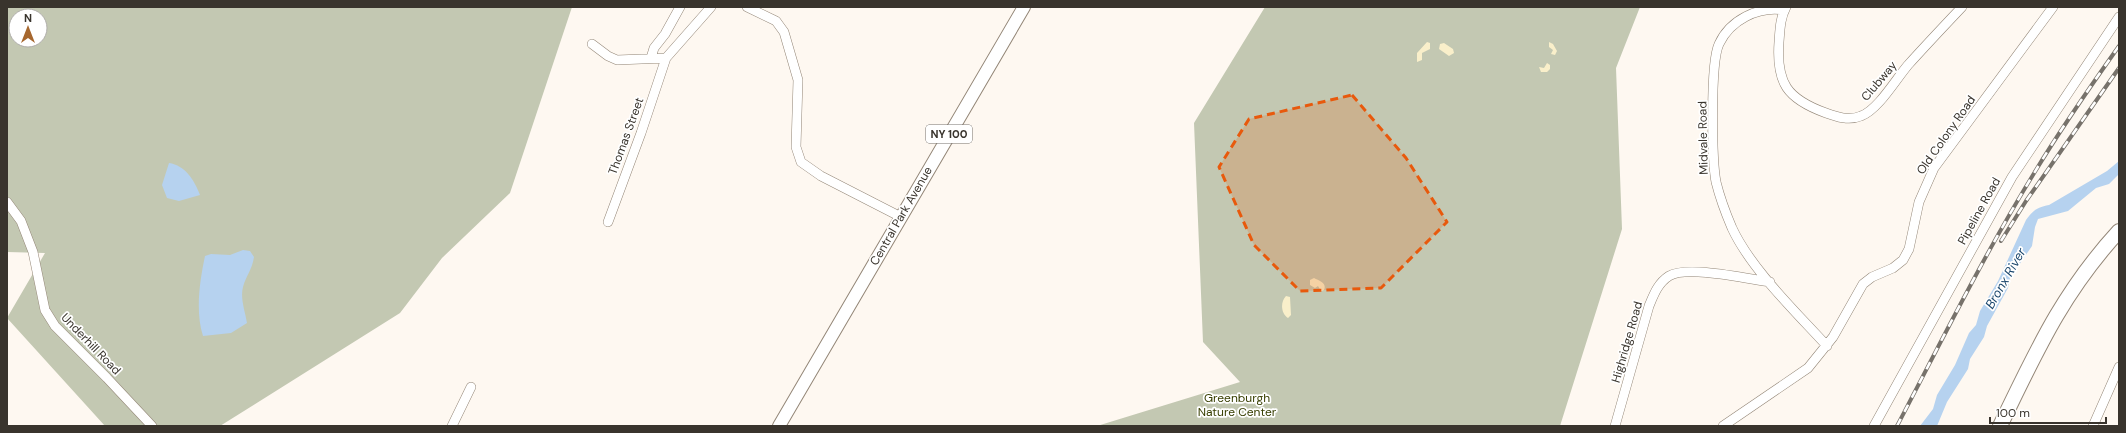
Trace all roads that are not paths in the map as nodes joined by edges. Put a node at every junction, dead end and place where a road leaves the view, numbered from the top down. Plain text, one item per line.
1 (680, 7) edge
2 (711, 7) edge
3 (748, 7) edge
4 (1024, 7) edge
5 (1962, 7) edge
6 (2053, 7) edge
7 (759, 9) edge
8 (1785, 9) edge
9 (2119, 17) edge
10 (592, 44) dead end
11 (651, 58) junction
12 (666, 58) junction
13 (7, 202) edge
14 (901, 217) junction
15 (608, 222) dead end
16 (2119, 231) edge
17 (2119, 245) edge
18 (1770, 282) junction
19 (1827, 346) junction
20 (2119, 367) edge
21 (471, 387) dead end
22 (152, 426) edge
23 (452, 426) edge
24 (779, 426) edge
25 (1615, 426) edge
26 (1723, 426) edge
27 (1874, 426) edge
28 (2000, 426) edge
29 (2010, 426) edge
30 (2094, 426) edge

1 - 11 street
2 - 12 street, Thomas Street
3 - 7 street
4 - 14 main road, Central Park Avenue / NY 100
5 - 8 street, Clubway
6 - 19 street, Old Colony Road
7 - 14 street
8 - 18 street, Midvale Road
9 - 27 street, Pipeline Road
10 - 11 street
11 - 12 street
12 - 15 street, Thomas Street
13 - 22 street, Underhill Road
14 - 24 main road, Central Park Avenue / NY 100
16 - 28 highway
17 - 29 highway
18 - 19 street, Midvale Road
18 - 25 street, Highridge Road
19 - 26 street, Old Colony Road
20 - 30 street
21 - 23 street

